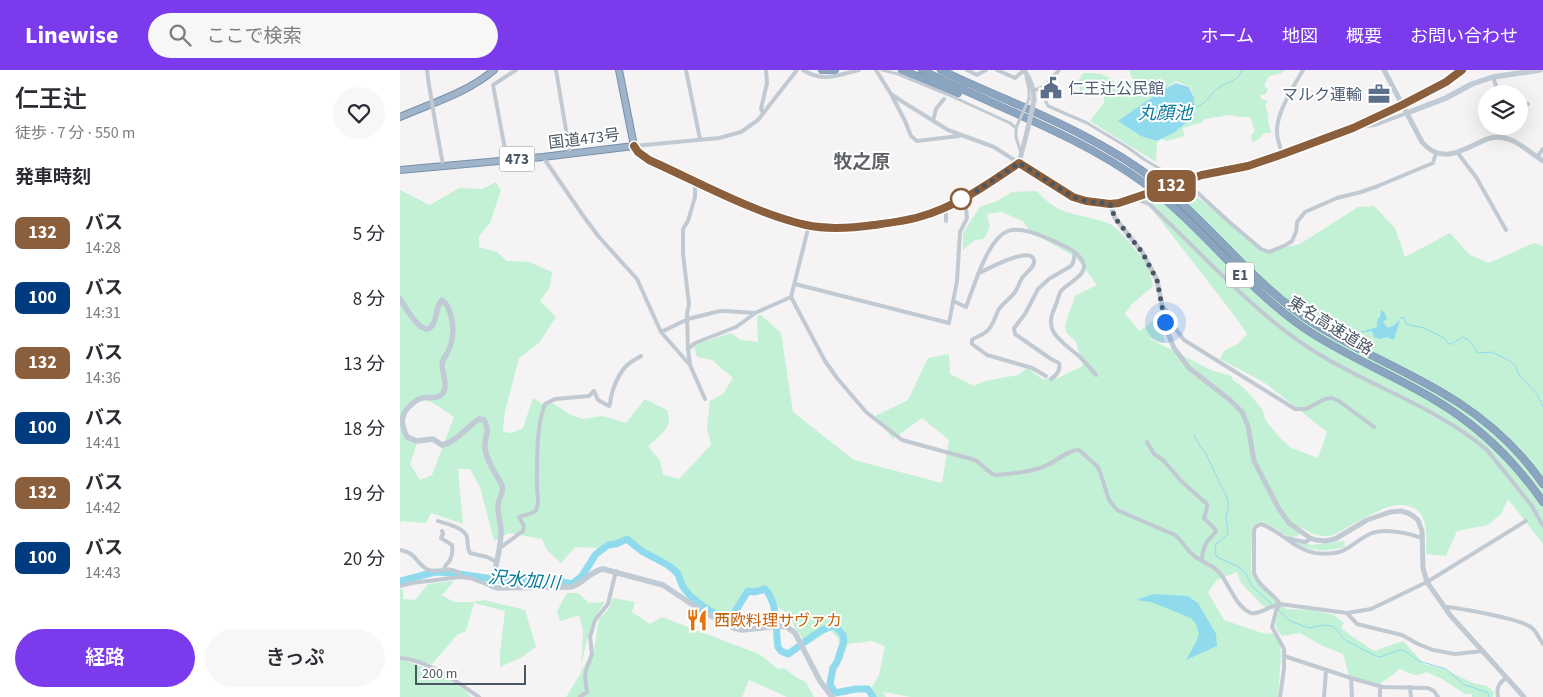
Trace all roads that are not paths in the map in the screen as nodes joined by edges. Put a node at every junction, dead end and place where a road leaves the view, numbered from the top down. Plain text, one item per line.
1 (427, 70) edge
2 (494, 70) edge
3 (516, 70) edge
4 (556, 70) edge
5 (619, 70) edge
6 (686, 70) edge
7 (766, 70) edge
8 (797, 70) edge
9 (803, 70) edge
10 (822, 70) edge
11 (835, 70) edge
12 (860, 70) edge
13 (876, 70) edge
14 (882, 70) edge
15 (902, 70) edge
16 (922, 70) edge
17 (941, 70) edge
18 (949, 70) edge
19 (967, 70) edge
20 (986, 70) edge
21 (997, 70) edge
22 (1059, 70) edge
23 (1303, 70) edge
24 (1384, 70) edge
25 (1462, 70) edge
26 (1540, 70) edge
27 (1024, 71) edge
28 (1493, 77) junction
29 (1496, 85) edge
30 (978, 87) junction
31 (1037, 90) junction
32 (891, 94) junction
33 (944, 99) dead end
34 (1032, 99) junction
35 (1402, 105) junction
36 (1013, 112) junction
37 (763, 113) junction
38 (1407, 113) junction
39 (400, 117) edge
40 (933, 120) junction
41 (1016, 128) junction
42 (1353, 128) junction
43 (962, 135) junction
44 (700, 139) junction
45 (634, 146) junction
46 (1543, 149) edge
47 (1457, 152) junction
48 (1436, 153) junction
49 (570, 154) junction
50 (1022, 154) junction
51 (1283, 154) junction
52 (543, 157) junction
53 (1537, 157) junction
54 (507, 160) junction
55 (1543, 161) edge
56 (1019, 163) junction
57 (442, 166) junction
58 (400, 170) edge
59 (695, 181) junction
60 (1182, 182) junction
61 (961, 200) junction
62 (1130, 200) junction
63 (1110, 204) junction
64 (946, 207) junction
65 (946, 221) dead end
66 (809, 226) junction
67 (1506, 230) dead end
68 (1075, 253) junction
69 (979, 273) junction
70 (794, 284) junction
71 (791, 297) junction
72 (400, 299) edge
73 (953, 302) junction
74 (1162, 307) junction
75 (755, 314) junction
76 (688, 319) junction
77 (661, 332) junction
78 (688, 349) junction
79 (641, 356) dead end
80 (690, 365) junction
81 (1096, 374) dead end
82 (1046, 376) dead end
83 (1051, 378) dead end
84 (705, 399) dead end
85 (1374, 427) dead end
86 (1147, 442) dead end
87 (1543, 484) edge
88 (1543, 502) edge
89 (438, 521) dead end
90 (1526, 521) dead end
91 (1543, 526) edge
92 (442, 531) dead end
93 (1286, 538) junction
94 (1310, 538) junction
95 (1422, 538) junction
96 (500, 548) junction
97 (400, 550) edge
98 (1202, 561) junction
99 (497, 562) junction
100 (444, 569) junction
101 (616, 572) junction
102 (460, 577) junction
103 (1427, 582) junction
104 (400, 586) edge
105 (491, 586) junction
106 (1280, 604) junction
107 (1444, 607) junction
108 (1347, 614) junction
109 (1543, 644) edge
110 (1483, 651) junction
111 (1284, 656) junction
112 (400, 658) edge
113 (1326, 670) junction
114 (1351, 678) junction
115 (1506, 678) junction
116 (1380, 686) junction
117 (1410, 688) junction
118 (472, 695) edge
119 (480, 697) edge
120 (580, 697) edge
121 (832, 697) edge
122 (1280, 697) edge
123 (1324, 697) edge
124 (1352, 697) edge
125 (1380, 697) edge
126 (1411, 697) edge
127 (1438, 697) edge
128 (1498, 697) edge
129 (1524, 697) edge

1 - 57 street, bridge
2 - 39 highway
3 - 54 street
4 - 49 street
5 - 45 highway, 国道473号
6 - 44 street
7 - 37 street
8 - 37 street
9 - 12 street
10 - 11 highway
13 - 32 street
14 - 41 street
15 - 36 highway
16 - 36 highway, 東名高速道路 / E1
17 - 30 highway, 東名高速道路 / E1
18 - 30 highway
19 - 20 street
21 - 27 street
22 - 31 street
23 - 51 street
24 - 35 street
25 - 35 main road
26 - 28 main road
27 - 31 street
27 - 34 street
28 - 29 street
28 - 38 main road
30 - 87 highway, 東名高速道路 / E1
31 - 34 street
31 - 60 street
32 - 40 street
32 - 43 street
33 - 40 street
34 - 41 street, bridge
34 - 50 street, bridge
35 - 38 street
35 - 42 main road
36 - 88 highway, 東名高速道路 / E1
37 - 44 street
38 - 42 street
38 - 48 street
40 - 43 street
41 - 50 street
42 - 51 main road
43 - 56 street
44 - 45 street
45 - 49 highway, 国道473号 / 473
45 - 59 main road
46 - 53 street
47 - 48 street
47 - 53 street
47 - 67 street
48 - 60 street
49 - 52 highway, 国道473号 / 473
50 - 56 street
51 - 60 main road
52 - 54 highway, 国道473号 / 473
52 - 77 street
53 - 55 street
54 - 57 highway, 国道473号 / 473
56 - 61 main road
56 - 63 main road
57 - 58 highway, 国道473号 / 473
59 - 66 main road
59 - 76 street
60 - 62 main road, bridge
61 - 64 main road
61 - 73 street
62 - 63 main road
62 - 91 street
63 - 74 street
64 - 65 street
64 - 66 main road
66 - 70 street
68 - 69 street
68 - 81 street
68 - 83 street
69 - 73 street
69 - 82 street
70 - 71 street
70 - 73 street
71 - 75 street
71 - 98 street
72 - 96 main road
74 - 85 street
74 - 94 street
75 - 76 street
75 - 78 street
76 - 77 street
76 - 78 street
77 - 80 street
78 - 80 street
79 - 96 street
80 - 84 street
86 - 98 street
89 - 99 street
90 - 103 street
92 - 100 street
93 - 94 street
93 - 95 street
93 - 106 street
94 - 95 street
95 - 103 street
96 - 99 main road
97 - 100 street
98 - 106 street
99 - 105 main road
100 - 102 street
101 - 105 main road
101 - 120 street
101 - 121 main road
102 - 104 street
102 - 105 street
103 - 107 street
103 - 108 street
106 - 108 street
106 - 111 street
107 - 109 street
107 - 110 street
108 - 110 street
110 - 115 street
111 - 113 street
111 - 122 street
112 - 118 street
113 - 114 street
113 - 123 street
114 - 116 street
114 - 124 street
115 - 128 street
115 - 129 street
116 - 117 street
116 - 125 street
117 - 126 street
117 - 127 street
118 - 119 street

